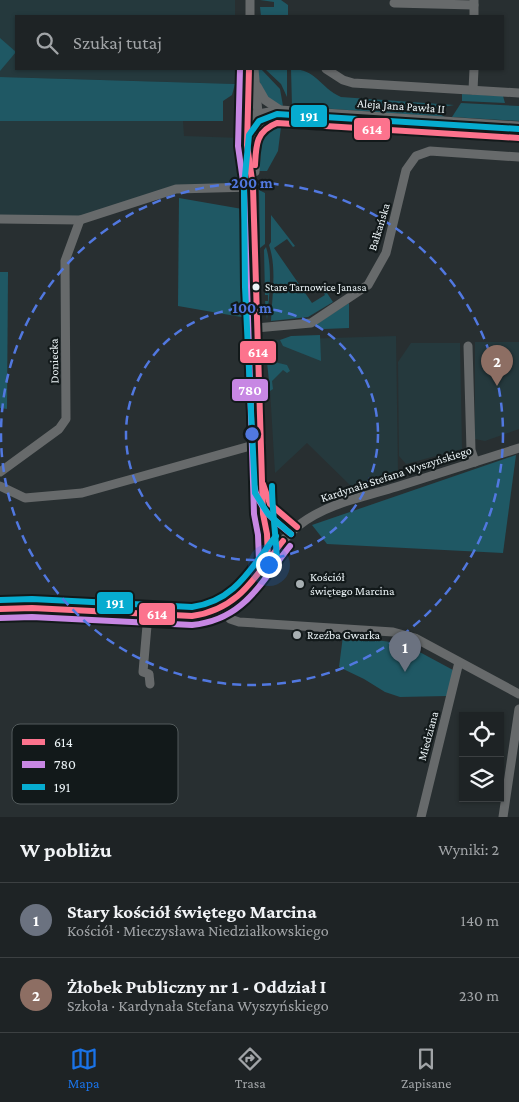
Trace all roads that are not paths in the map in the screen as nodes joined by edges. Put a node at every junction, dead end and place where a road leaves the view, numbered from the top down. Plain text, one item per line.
1 (250, 0) edge
2 (394, 3) dead end
3 (474, 3) edge
4 (250, 15) edge
5 (249, 70) edge
6 (254, 70) edge
7 (328, 70) edge
8 (474, 70) edge
9 (256, 85) junction
10 (473, 90) junction
11 (519, 93) edge
12 (280, 110) junction
13 (247, 116) junction
14 (258, 117) junction
15 (277, 123) junction
16 (519, 126) edge
17 (257, 138) junction
18 (519, 138) edge
19 (519, 157) edge
20 (253, 187) junction
21 (0, 219) edge
22 (80, 220) junction
23 (256, 328) junction
24 (468, 346) dead end
25 (261, 443) junction
26 (519, 448) edge
27 (474, 462) junction
28 (0, 472) edge
29 (0, 486) edge
30 (264, 492) junction
31 (297, 527) junction
32 (267, 534) junction
33 (281, 544) junction
34 (268, 561) junction
35 (0, 609) edge
36 (223, 609) junction
37 (148, 614) junction
38 (459, 662) junction
39 (150, 684) dead end
40 (519, 694) edge
41 (519, 709) edge
42 (421, 817) edge
43 (503, 817) edge

1 - 4 street
2 - 3 street
5 - 13 street
6 - 9 street
7 - 10 street
8 - 10 street
9 - 12 street
9 - 14 street
10 - 11 street
12 - 14 street, Aleja Jana Pawła II
12 - 16 street, Aleja Jana Pawła II
13 - 14 street, Aleja Jana Pawła II
13 - 20 street
14 - 15 street, Aleja Jana Pawła II
14 - 17 street
15 - 17 street
15 - 18 street, Aleja Jana Pawła II
17 - 20 street
19 - 23 street, Bałkańska
20 - 22 street
20 - 23 street
21 - 22 street
22 - 28 street, Doniecka
23 - 25 street
24 - 27 street
25 - 29 street
25 - 30 street
26 - 27 street, Kardynała Stefana Wyszyńskiego
27 - 31 street, Kardynała Stefana Wyszyńskiego
30 - 31 street
30 - 32 street
31 - 33 street, Kardynała Stefana Wyszyńskiego
32 - 33 street
32 - 34 street
33 - 34 street, Kardynała Stefana Wyszyńskiego
34 - 36 street, Kardynała Stefana Wyszyńskiego
35 - 37 street
36 - 37 street
36 - 38 street
37 - 39 street
38 - 40 street
38 - 42 street, Miedziana
41 - 43 street

